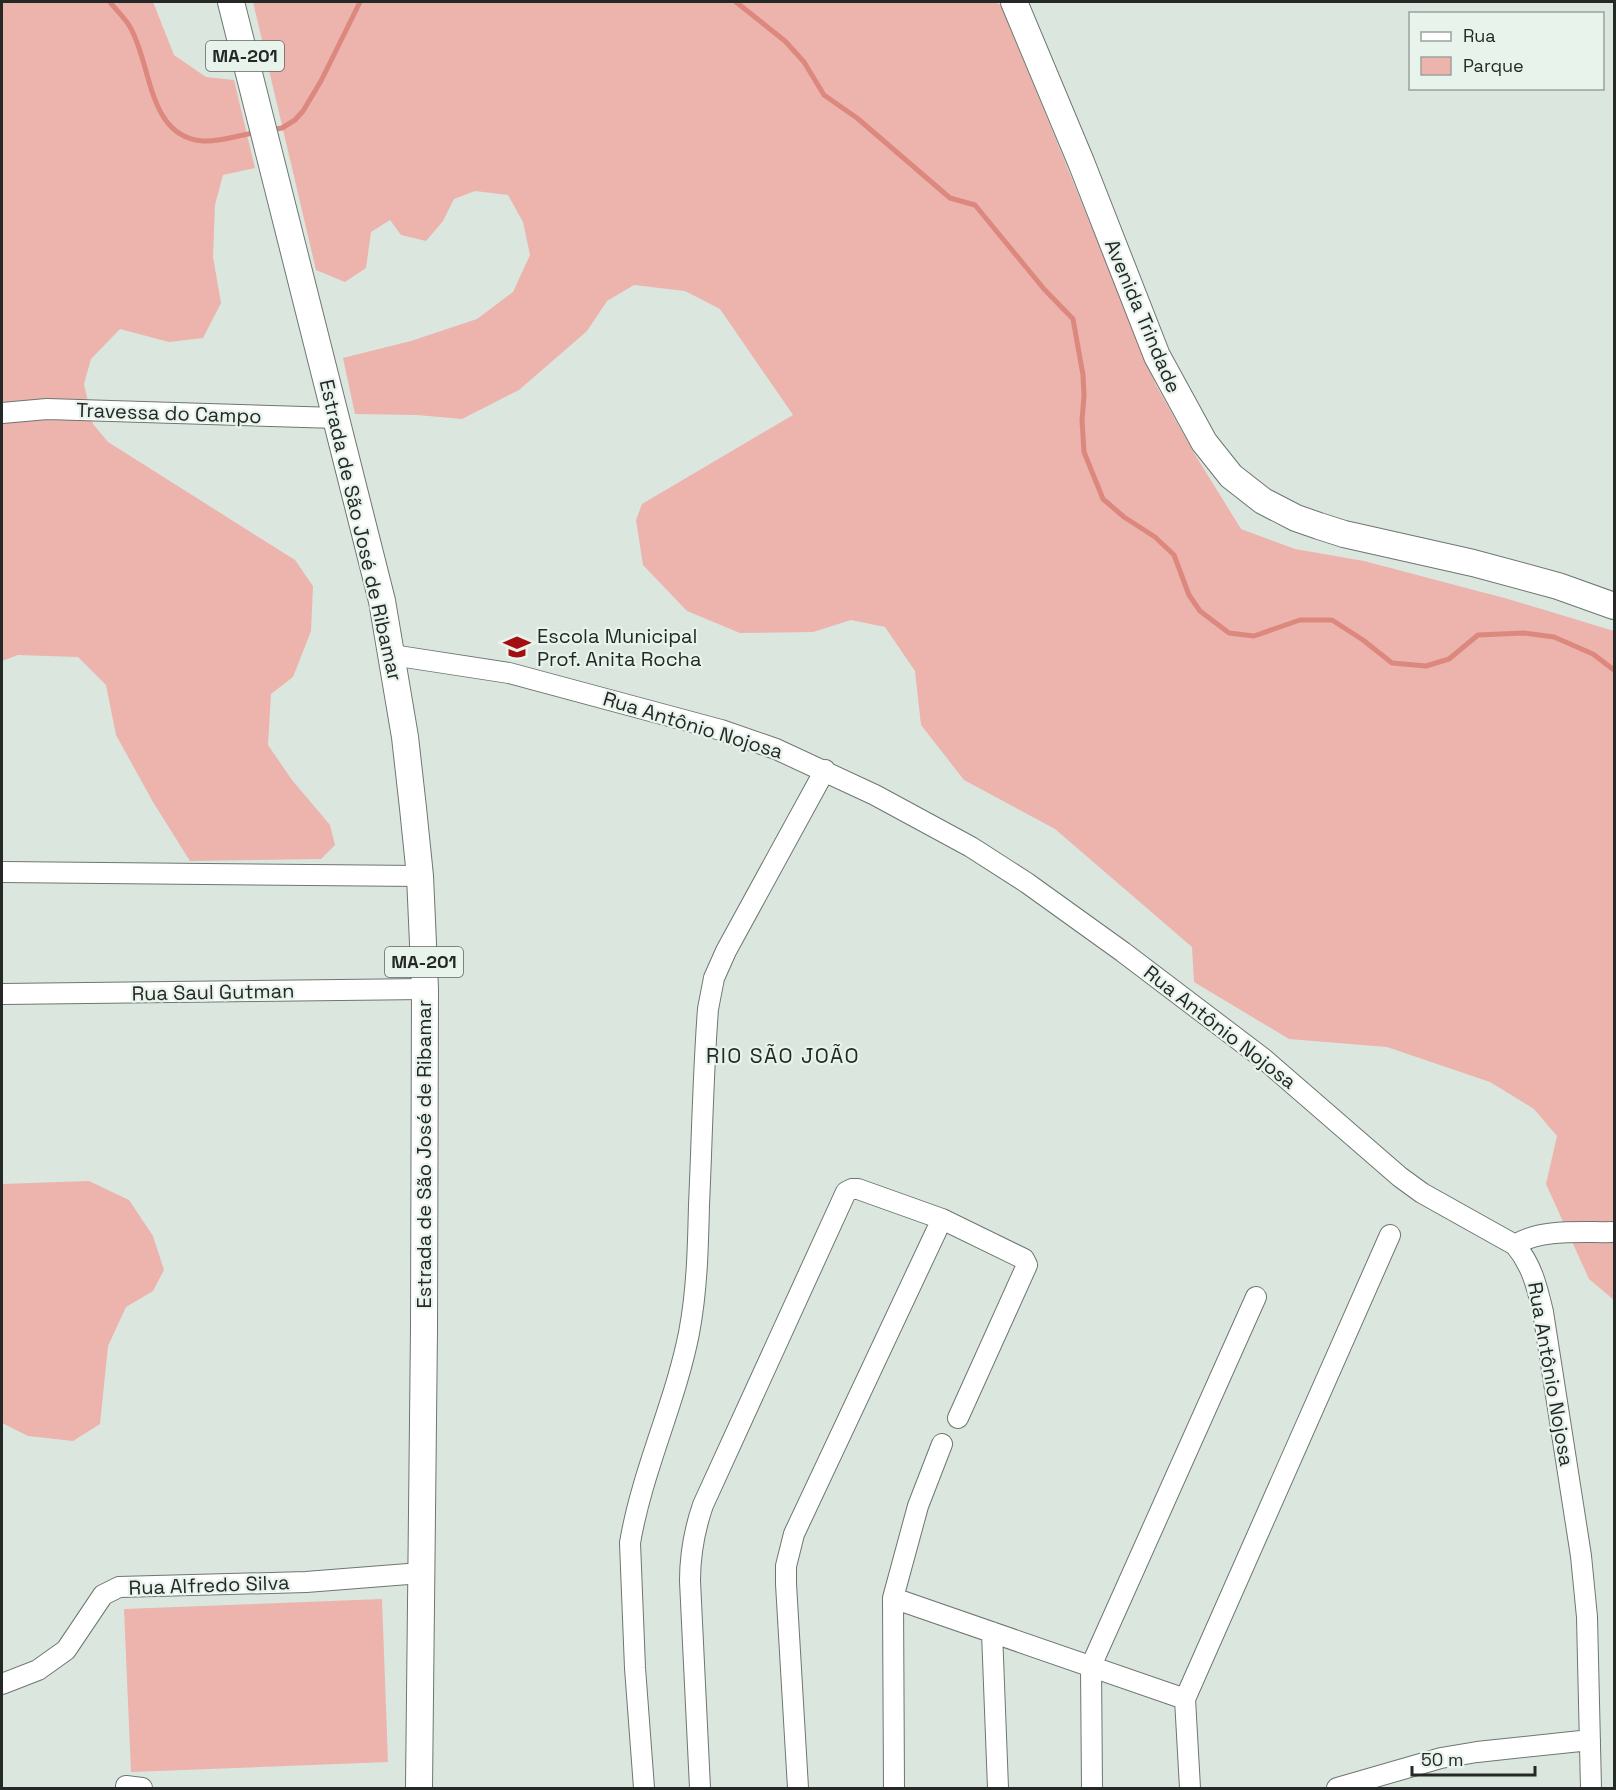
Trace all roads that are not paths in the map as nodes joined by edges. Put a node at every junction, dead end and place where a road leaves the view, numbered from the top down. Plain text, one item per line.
1 (231, 2) edge
2 (1014, 2) edge
3 (2, 412) edge
4 (337, 418) junction
5 (1614, 606) edge
6 (392, 655) junction
7 (825, 770) junction
8 (2, 872) edge
9 (420, 876) junction
10 (425, 989) junction
11 (2, 994) edge
12 (942, 1219) junction
13 (1614, 1232) edge
14 (1390, 1235) dead end
15 (1515, 1245) junction
16 (1256, 1297) dead end
17 (958, 1418) dead end
18 (942, 1444) dead end
19 (421, 1573) junction
20 (893, 1598) junction
21 (992, 1632) junction
22 (1091, 1666) junction
23 (2, 1684) edge
24 (1185, 1699) junction
25 (1590, 1740) junction
26 (419, 1788) edge
27 (644, 1788) edge
28 (700, 1788) edge
29 (798, 1788) edge
30 (894, 1788) edge
31 (998, 1788) edge
32 (1092, 1788) edge
33 (1190, 1788) edge
34 (1337, 1788) edge
35 (1592, 1788) edge

1 - 4 main road, Estrada de São José de Ribamar / MA-201
2 - 5 main road, Avenida Trindade
3 - 4 street, Travessa do Campo
4 - 6 main road, Estrada de São José de Ribamar / MA-201
6 - 7 street, Rua Antônio Nojosa
6 - 9 main road, Estrada de São José de Ribamar / MA-201
7 - 15 street, Rua Antônio Nojosa
7 - 27 street
8 - 9 street
9 - 10 main road, Estrada de São José de Ribamar / MA-201
10 - 11 street, Rua Saul Gutman
10 - 19 main road, Estrada de São José de Ribamar / MA-201
12 - 17 street
12 - 28 street
12 - 29 street
13 - 15 street
14 - 24 street
15 - 25 street, Rua Antônio Nojosa
16 - 22 street
18 - 20 street
19 - 23 street, Rua Alfredo Silva
19 - 26 main road, Estrada de São José de Ribamar / MA-201
20 - 21 street
20 - 30 street
21 - 22 street
21 - 31 street
22 - 24 street
22 - 32 street
24 - 33 street
25 - 34 street
25 - 35 street, Rua Antônio Nojosa

